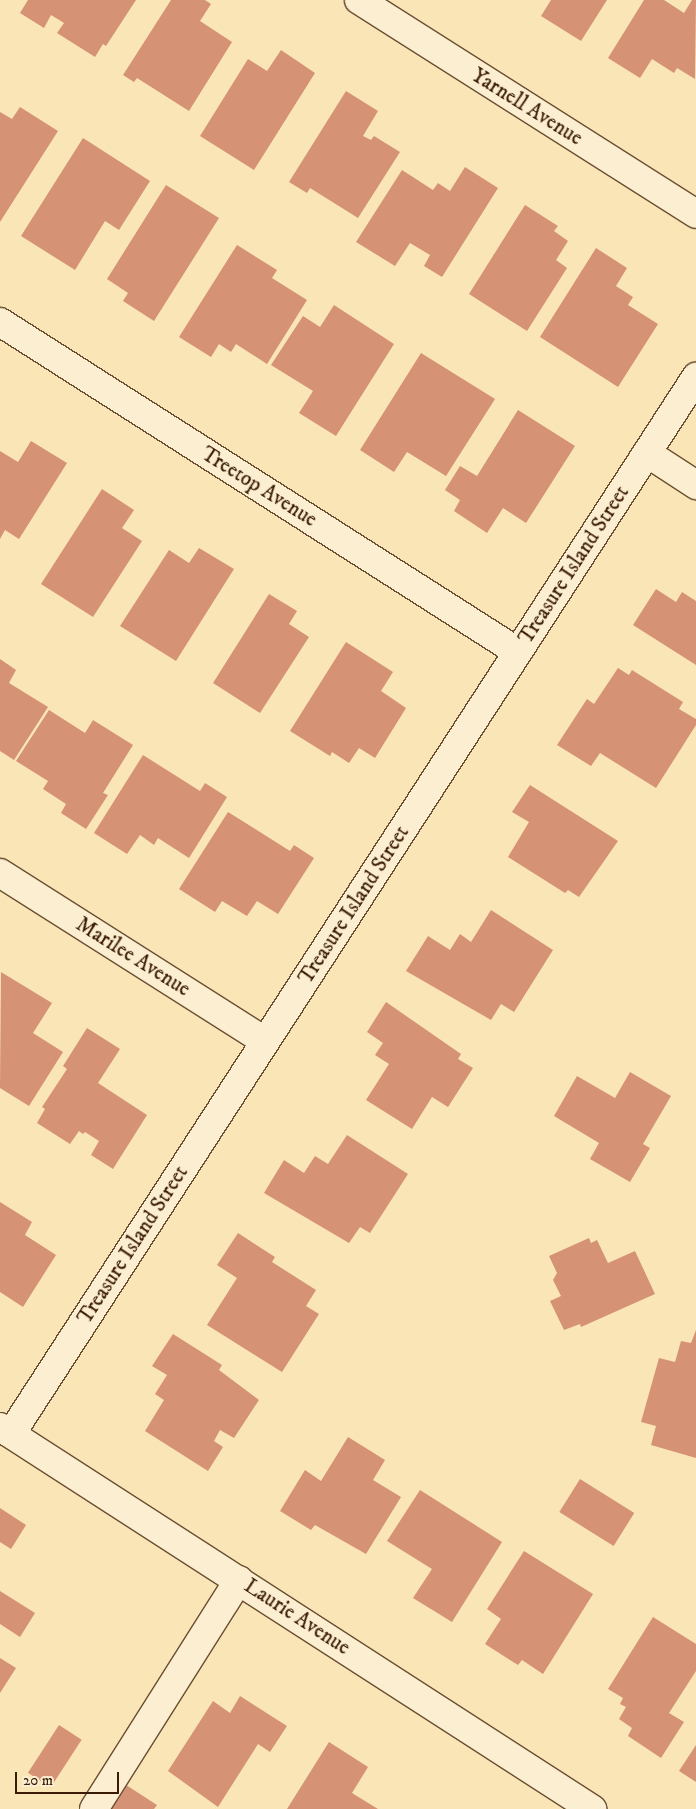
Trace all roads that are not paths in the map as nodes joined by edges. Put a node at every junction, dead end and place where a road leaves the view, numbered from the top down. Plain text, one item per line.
1 (359, 0) edge
2 (696, 214) edge
3 (0, 322) edge
4 (696, 376) edge
5 (646, 453) junction
6 (696, 485) edge
7 (518, 652) junction
8 (0, 872) edge
9 (266, 1041) junction
10 (5, 1431) edge
11 (239, 1580) junction
12 (94, 1809) edge
13 (592, 1809) edge

1 - 2 street, Yarnell Avenue
3 - 7 street, Treetop Avenue
4 - 5 street, Treasure Island Street
5 - 6 street
5 - 7 street, Treasure Island Street
7 - 9 street, Treasure Island Street
8 - 9 street, Marilee Avenue
9 - 10 street, Treasure Island Street
10 - 11 street, Laurie Avenue
11 - 12 street
11 - 13 street, Laurie Avenue

